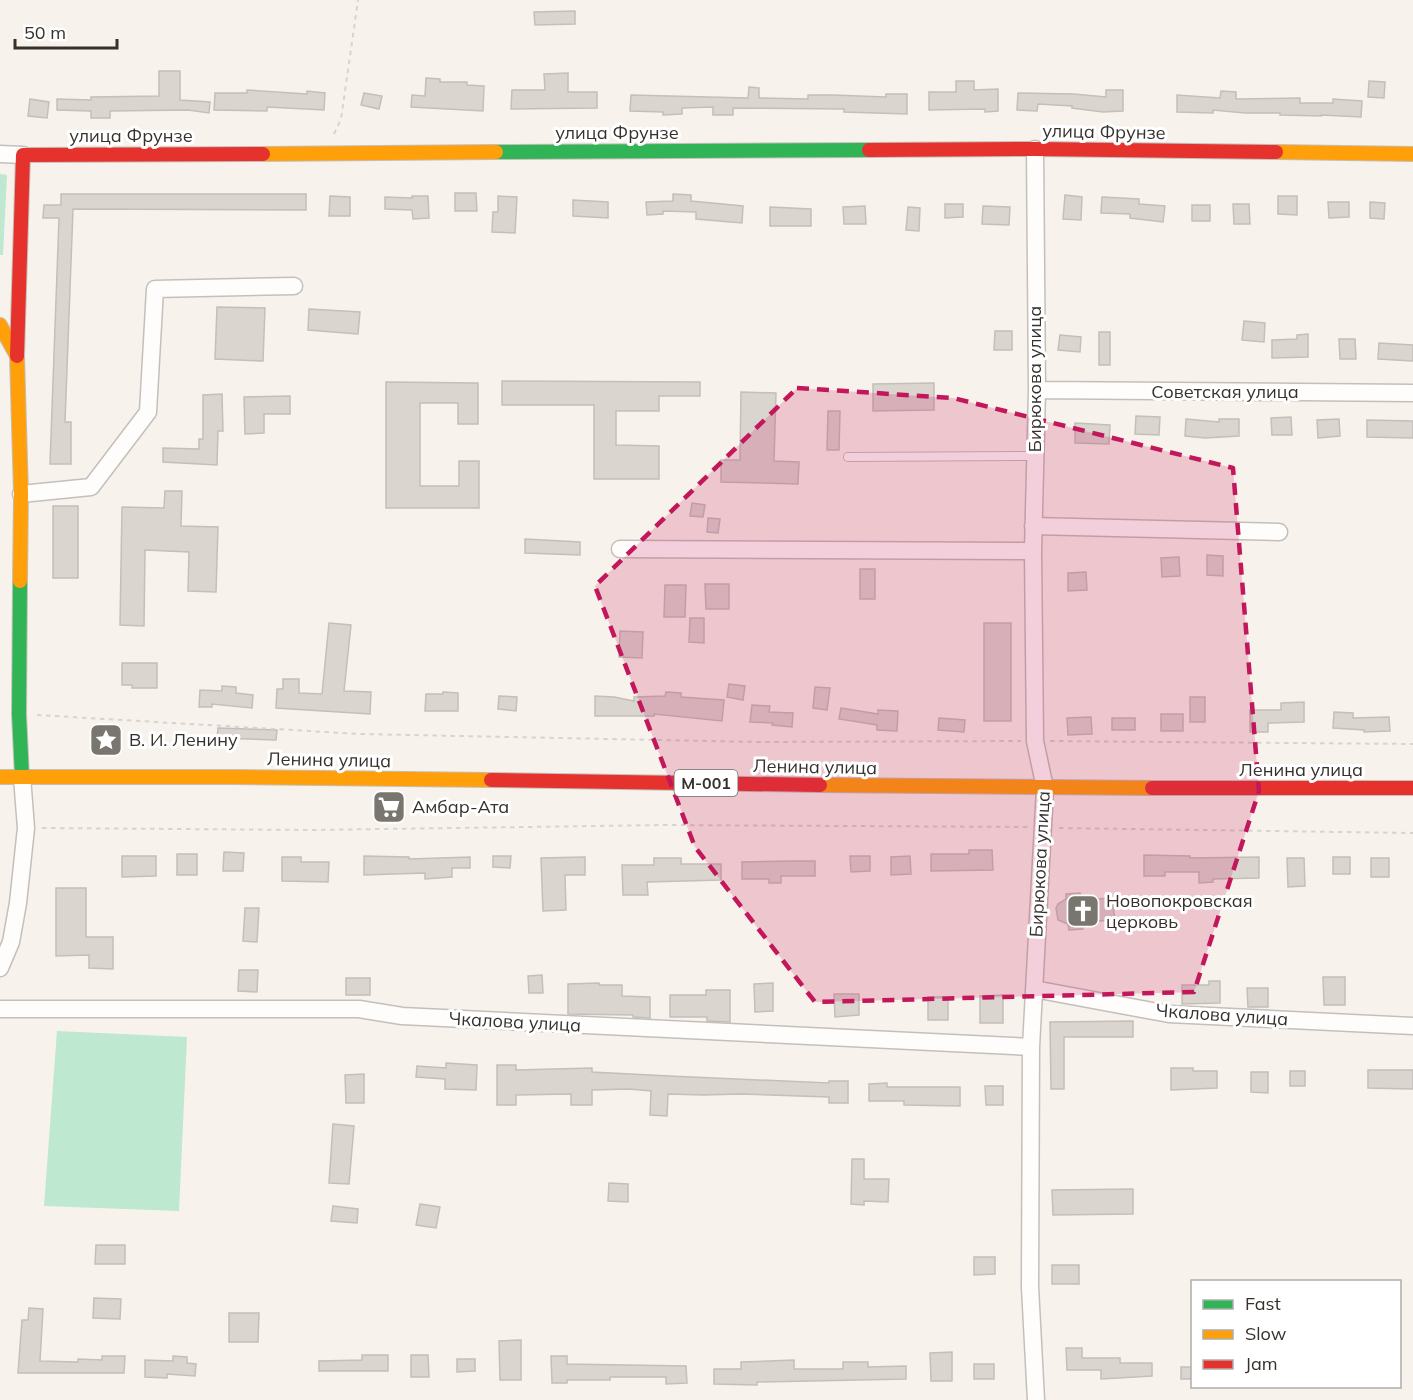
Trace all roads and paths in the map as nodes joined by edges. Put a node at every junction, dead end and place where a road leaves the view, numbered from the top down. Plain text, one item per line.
1 (358, 0) edge
2 (1035, 148) junction
3 (325, 153) junction
4 (0, 154) edge
5 (23, 154) junction
6 (1413, 154) edge
7 (294, 286) dead end
8 (0, 325) edge
9 (17, 356) junction
10 (1037, 390) junction
11 (1413, 393) edge
12 (1035, 456) junction
13 (848, 457) dead end
14 (21, 494) junction
15 (1034, 526) junction
16 (1279, 532) dead end
17 (620, 549) dead end
18 (1033, 551) junction
19 (19, 714) junction
20 (1035, 741) junction
21 (1413, 744) edge
22 (0, 777) edge
23 (22, 777) junction
24 (1045, 788) junction
25 (1413, 788) edge
26 (1042, 827) junction
27 (26, 828) junction
28 (1413, 833) edge
29 (0, 968) edge
30 (1034, 990) junction
31 (0, 1009) edge
32 (1413, 1026) edge
33 (1030, 1047) junction
34 (1036, 1400) edge

1 - 3 path
2 - 3 street, улица Фрунзе
2 - 6 street, улица Фрунзе
2 - 10 street, Бирюкова улица
3 - 5 street, улица Фрунзе
4 - 5 street
5 - 9 street
7 - 14 street
8 - 9 street
9 - 14 street
10 - 11 street, Советская улица
10 - 12 street, Бирюкова улица
12 - 13 lane
12 - 15 street, Бирюкова улица
14 - 19 street
15 - 16 street
15 - 18 street, Бирюкова улица
17 - 18 street
18 - 20 street, Бирюкова улица
19 - 20 path
19 - 23 street
20 - 21 path
20 - 24 street, Бирюкова улица
22 - 23 street, Ленина улица / М-001
23 - 24 street, Ленина улица / М-001
23 - 27 street
24 - 25 street, Ленина улица / М-001
24 - 26 street, Бирюкова улица
26 - 27 path
26 - 28 path
26 - 30 street, Бирюкова улица
27 - 29 street
30 - 32 street, Чкалова улица
30 - 33 street, Бирюкова улица
31 - 33 street, Чкалова улица
33 - 34 street, Бирюкова улица

